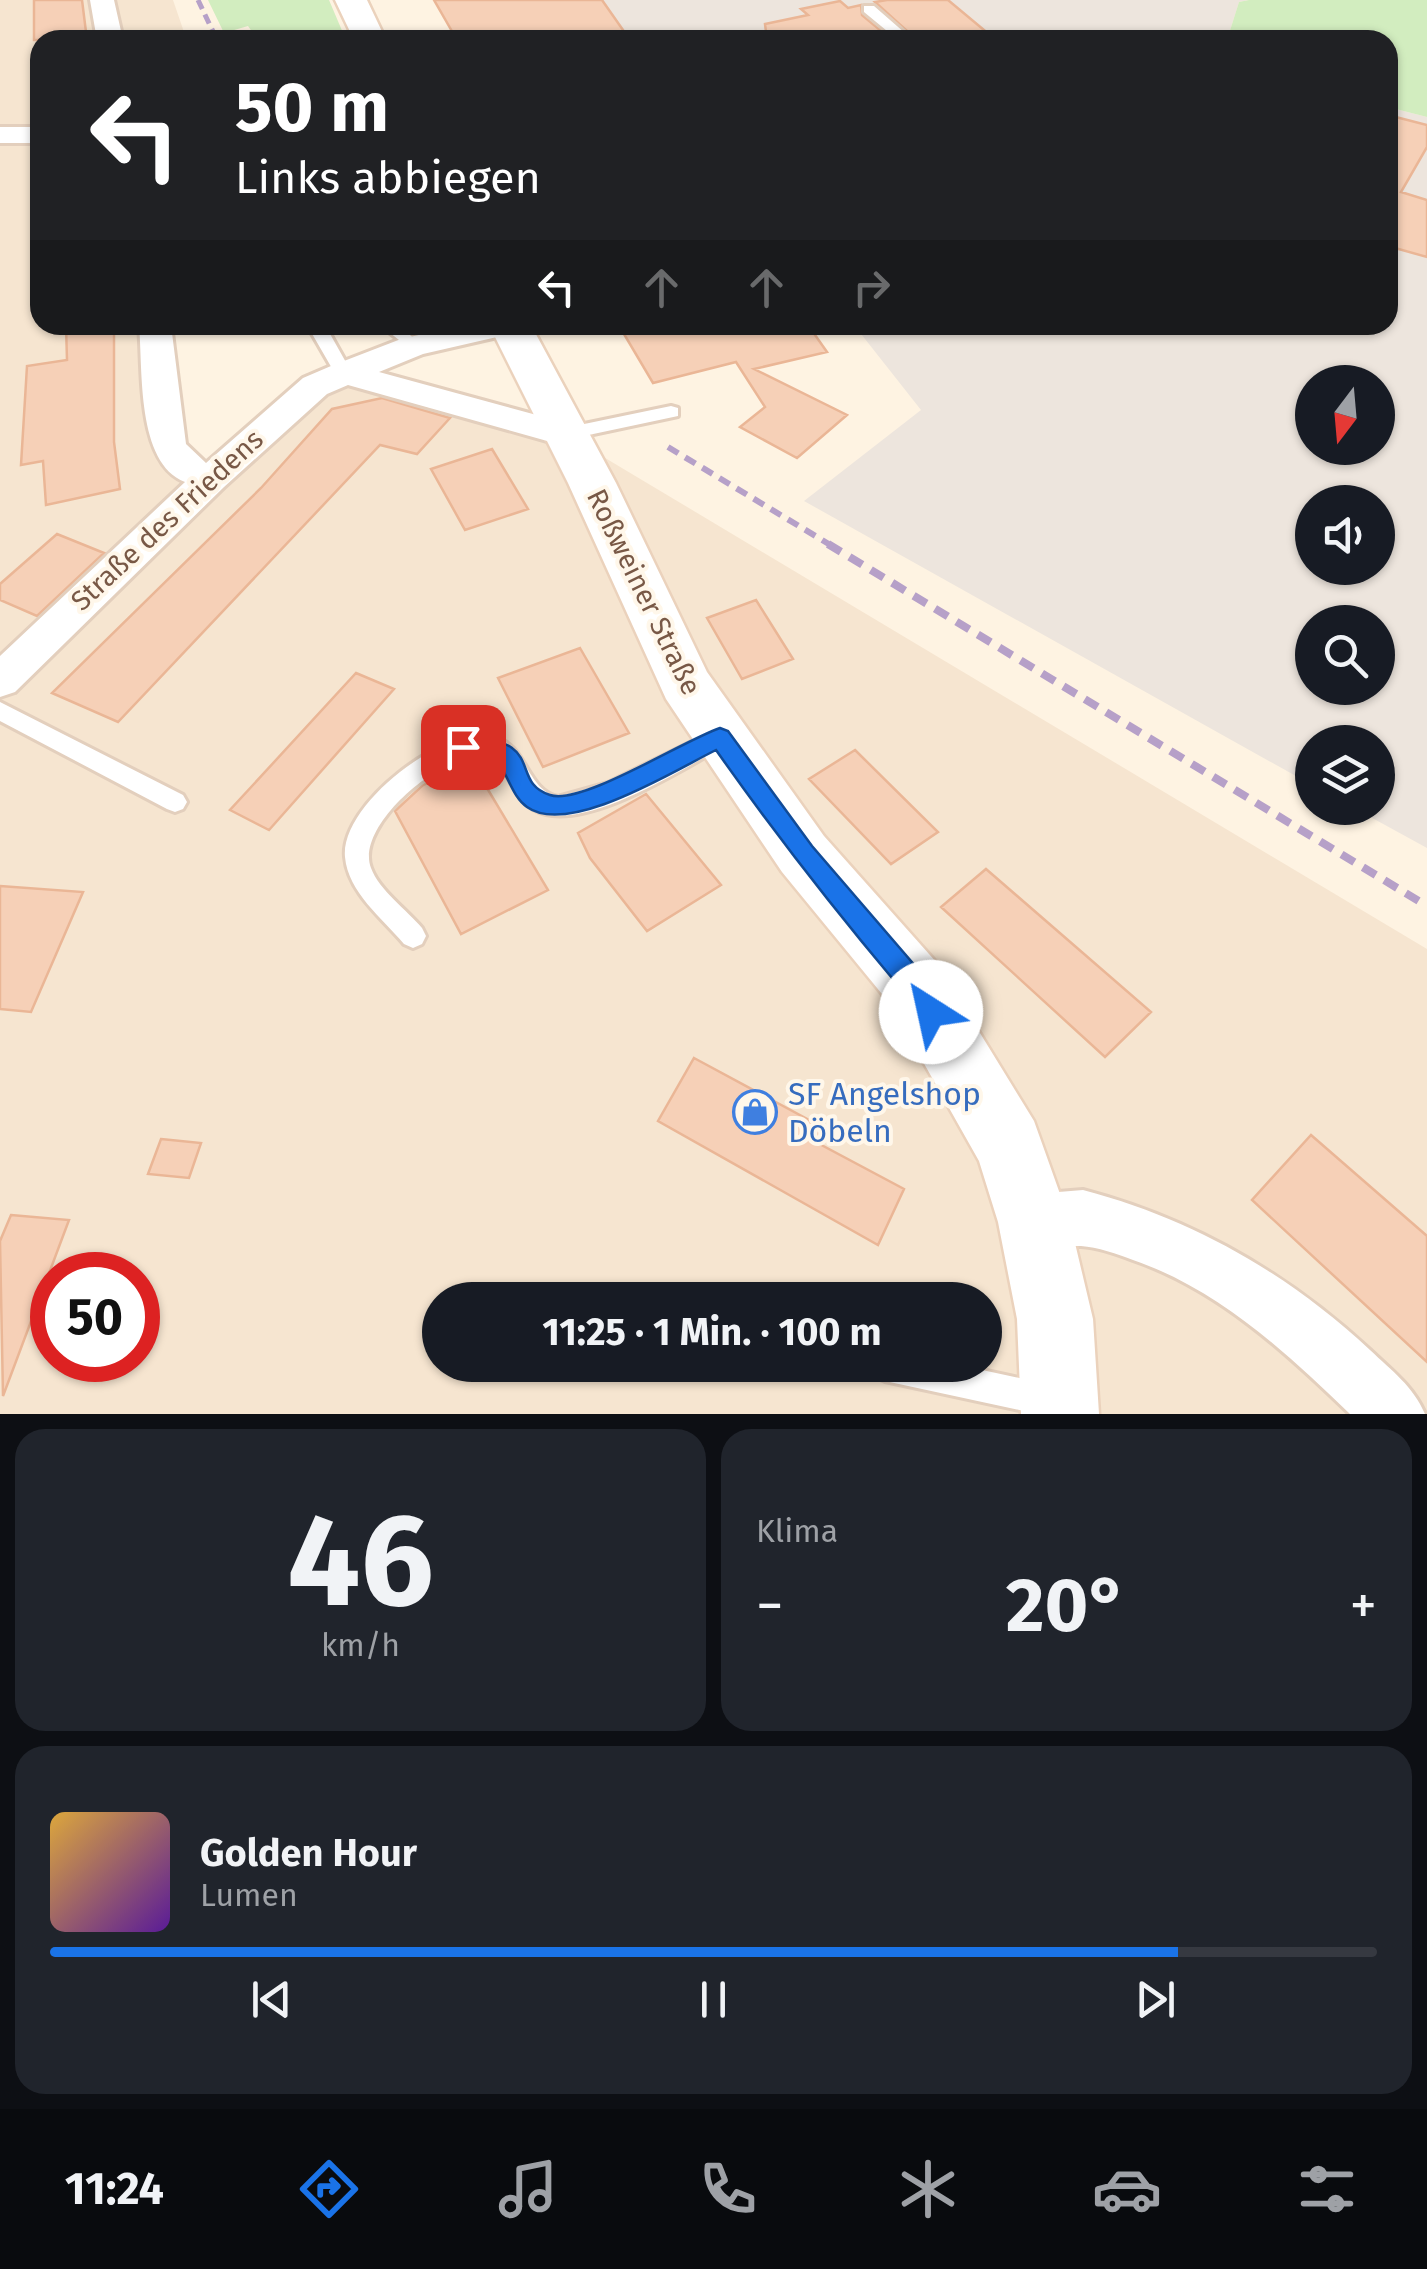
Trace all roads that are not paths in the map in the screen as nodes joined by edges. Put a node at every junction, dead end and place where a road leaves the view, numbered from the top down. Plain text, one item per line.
1 (102, 0) edge
2 (351, 0) edge
3 (870, 9) dead end
4 (108, 30) edge
5 (365, 30) edge
6 (894, 30) edge
7 (0, 135) edge
8 (30, 135) edge
9 (157, 335) edge
10 (322, 335) edge
11 (514, 335) edge
12 (401, 336) edge
13 (344, 373) junction
14 (671, 412) dead end
15 (565, 434) junction
16 (211, 478) junction
17 (0, 681) edge
18 (0, 711) edge
19 (720, 738) junction
20 (175, 802) dead end
21 (413, 936) dead end
22 (1034, 1222) junction
23 (954, 1382) edge
24 (1060, 1408) edge
25 (1394, 1414) edge

1 - 4 street
2 - 5 main road
3 - 6 lane
7 - 8 street
9 - 16 street
10 - 13 lane
11 - 15 main road, Roßweiner Straße
12 - 13 street, Straße des Friedens
13 - 15 street
13 - 16 street, Straße des Friedens
14 - 15 lane
15 - 19 main road, Roßweiner Straße
16 - 17 street, Straße des Friedens
18 - 20 lane
19 - 21 lane
19 - 22 main road, Roßweiner Straße
22 - 24 main road, Roßweiner Straße
22 - 25 street
23 - 24 lane

